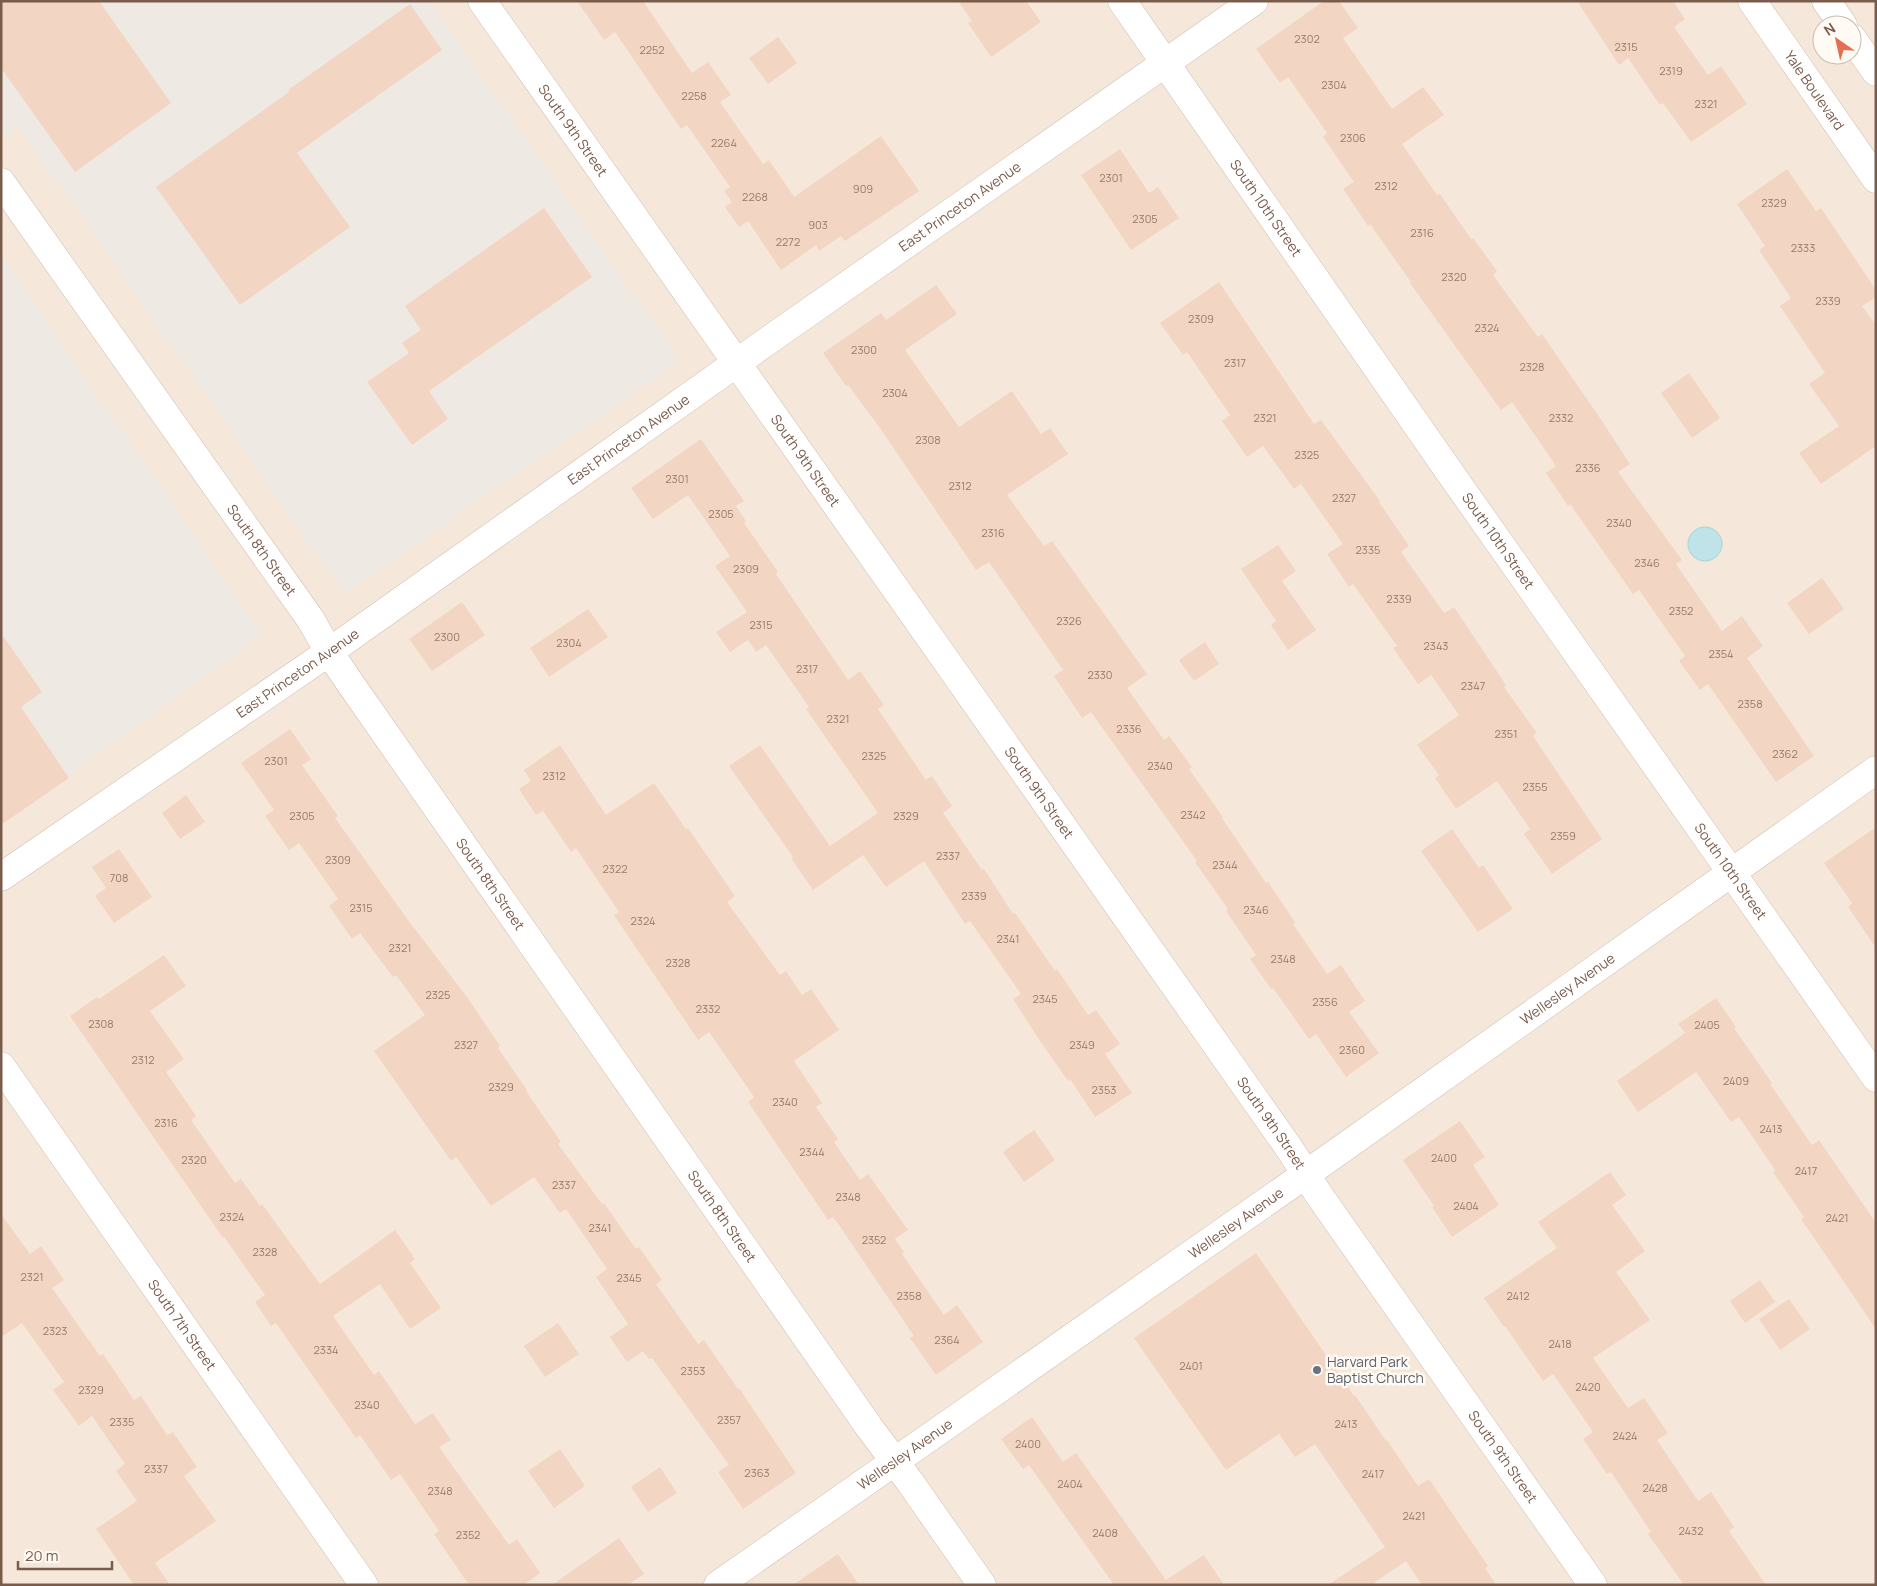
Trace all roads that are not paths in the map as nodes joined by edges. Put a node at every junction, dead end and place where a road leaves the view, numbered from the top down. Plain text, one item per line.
1 (482, 1) edge
2 (1122, 1) edge
3 (1254, 1) edge
4 (1752, 1) edge
5 (1826, 1) edge
6 (1836, 15) edge
7 (1862, 52) edge
8 (1166, 63) junction
9 (1876, 72) edge
10 (1876, 178) edge
11 (1, 182) edge
12 (736, 363) junction
13 (329, 652) junction
14 (1876, 770) edge
15 (1732, 872) junction
16 (1, 877) edge
17 (1, 1066) edge
18 (1876, 1078) edge
19 (1306, 1174) junction
20 (894, 1462) junction
21 (364, 1585) edge
22 (718, 1585) edge
23 (982, 1585) edge
24 (1593, 1585) edge

1 - 12 street, South 9th Street
2 - 8 street, South 10th Street
3 - 8 street, East Princeton Avenue
4 - 10 street, Yale Boulevard
5 - 6 street
7 - 9 street
8 - 12 street, East Princeton Avenue
8 - 15 street, South 10th Street
11 - 13 street, South 8th Street
12 - 13 street, East Princeton Avenue
12 - 19 street, South 9th Street
13 - 16 street, East Princeton Avenue
13 - 20 street, South 8th Street
14 - 15 street, Wellesley Avenue
15 - 18 street, South 10th Street
15 - 19 street, Wellesley Avenue
17 - 21 street, South 7th Street
19 - 20 street, Wellesley Avenue
19 - 24 street, South 9th Street
20 - 22 street, Wellesley Avenue
20 - 23 street, South 8th Street

